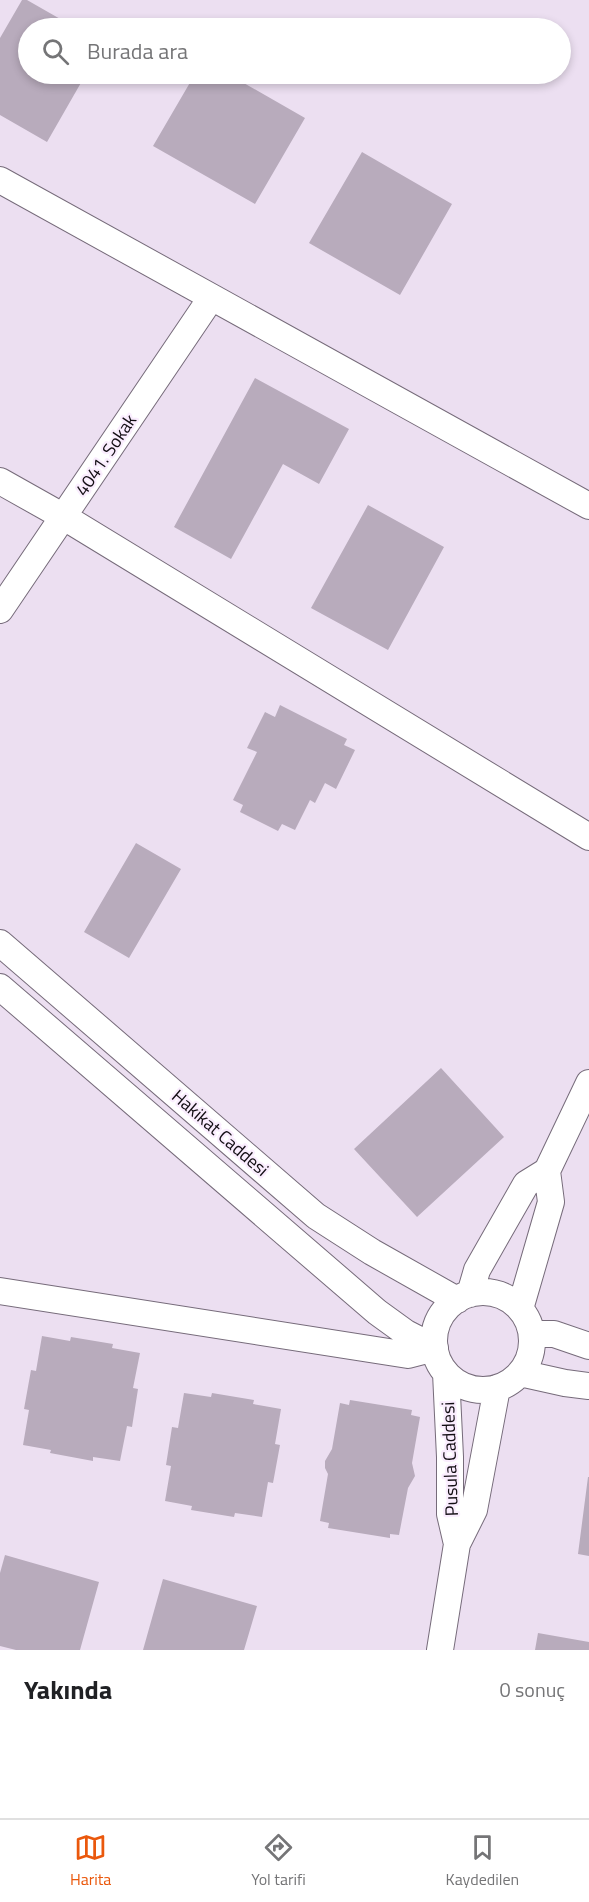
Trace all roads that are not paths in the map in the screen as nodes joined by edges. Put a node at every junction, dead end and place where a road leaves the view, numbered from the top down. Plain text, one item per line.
1 (0, 180) edge
2 (211, 298) junction
3 (0, 481) edge
4 (589, 506) edge
5 (64, 517) junction
6 (0, 610) edge
7 (589, 837) edge
8 (0, 943) edge
9 (0, 987) edge
10 (589, 1083) edge
11 (547, 1171) junction
12 (0, 1291) edge
13 (463, 1297) junction
14 (520, 1309) junction
15 (532, 1334) junction
16 (589, 1346) edge
17 (435, 1348) junction
18 (447, 1373) junction
19 (520, 1373) junction
20 (589, 1386) edge
21 (497, 1388) junction
22 (457, 1544) junction
23 (440, 1650) edge

1 - 2 street
2 - 4 street
2 - 5 street, 4041. Sokak
3 - 5 street
5 - 6 street, 4041. Sokak
5 - 7 street
8 - 13 street, Hakikat Caddesi
9 - 17 street, Hakikat Caddesi
10 - 11 street
11 - 13 street
11 - 14 street
12 - 17 street
13 - 14 street
13 - 17 street
14 - 15 street
15 - 16 street
15 - 19 street
17 - 18 street
18 - 21 street
18 - 22 street, Pusula Caddesi
19 - 20 street
19 - 21 street
21 - 22 street, Pusula Caddesi
22 - 23 street, Pusula Caddesi

